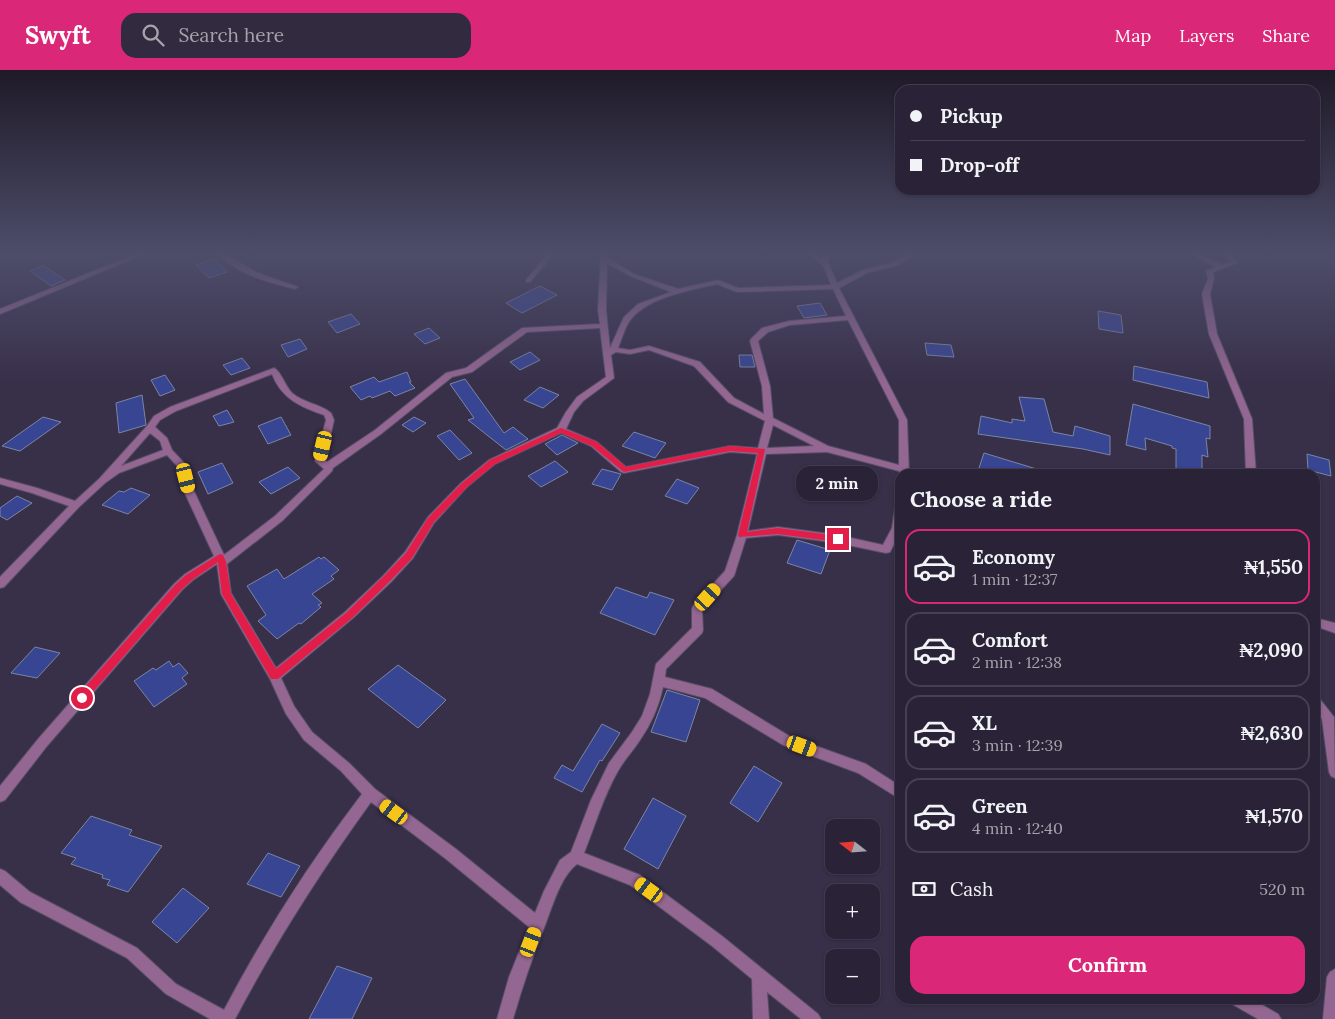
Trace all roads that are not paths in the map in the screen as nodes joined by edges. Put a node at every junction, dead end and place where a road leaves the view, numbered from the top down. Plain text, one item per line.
1 (36, 297) edge
2 (602, 297) edge
3 (665, 297) edge
4 (841, 297) edge
5 (1207, 297) edge
6 (0, 312) edge
7 (852, 318) junction
8 (604, 326) junction
9 (611, 351) junction
10 (769, 419) junction
11 (150, 428) junction
12 (561, 430) junction
13 (827, 449) junction
14 (168, 451) junction
15 (762, 451) junction
16 (327, 467) junction
17 (895, 469) edge
18 (904, 469) edge
19 (1250, 469) edge
20 (0, 481) edge
21 (102, 481) junction
22 (76, 505) junction
23 (895, 532) edge
24 (742, 535) junction
25 (221, 560) junction
26 (0, 584) edge
27 (1320, 624) edge
28 (1335, 628) edge
29 (275, 676) junction
30 (659, 681) junction
31 (1320, 708) edge
32 (1335, 772) edge
33 (895, 790) edge
34 (370, 792) junction
35 (0, 796) edge
36 (576, 857) junction
37 (0, 876) edge
38 (538, 925) junction
39 (759, 975) junction
40 (1335, 978) edge
41 (1246, 1004) edge
42 (226, 1019) edge
43 (505, 1019) edge
44 (761, 1019) edge
45 (813, 1019) edge
46 (1273, 1019) edge
47 (1330, 1019) edge

1 - 6 street
2 - 8 street
3 - 9 street
4 - 7 street
5 - 19 street
7 - 10 street
7 - 18 street
8 - 9 street
8 - 16 street
9 - 10 street
9 - 12 street
10 - 13 street
10 - 15 street
11 - 14 street
11 - 16 street
11 - 21 street
12 - 15 street
12 - 29 street
13 - 15 street
13 - 17 street
14 - 21 street
14 - 25 street
15 - 24 street
16 - 25 street
20 - 22 street
21 - 22 street
22 - 26 street
23 - 24 street
24 - 30 street
25 - 29 street
25 - 35 street
27 - 28 street
29 - 34 street
30 - 33 street
30 - 36 street
31 - 32 street
34 - 38 street
34 - 42 street
36 - 38 street
36 - 39 street
37 - 42 street
38 - 43 street
39 - 44 street
39 - 45 street
40 - 47 street
41 - 46 street

